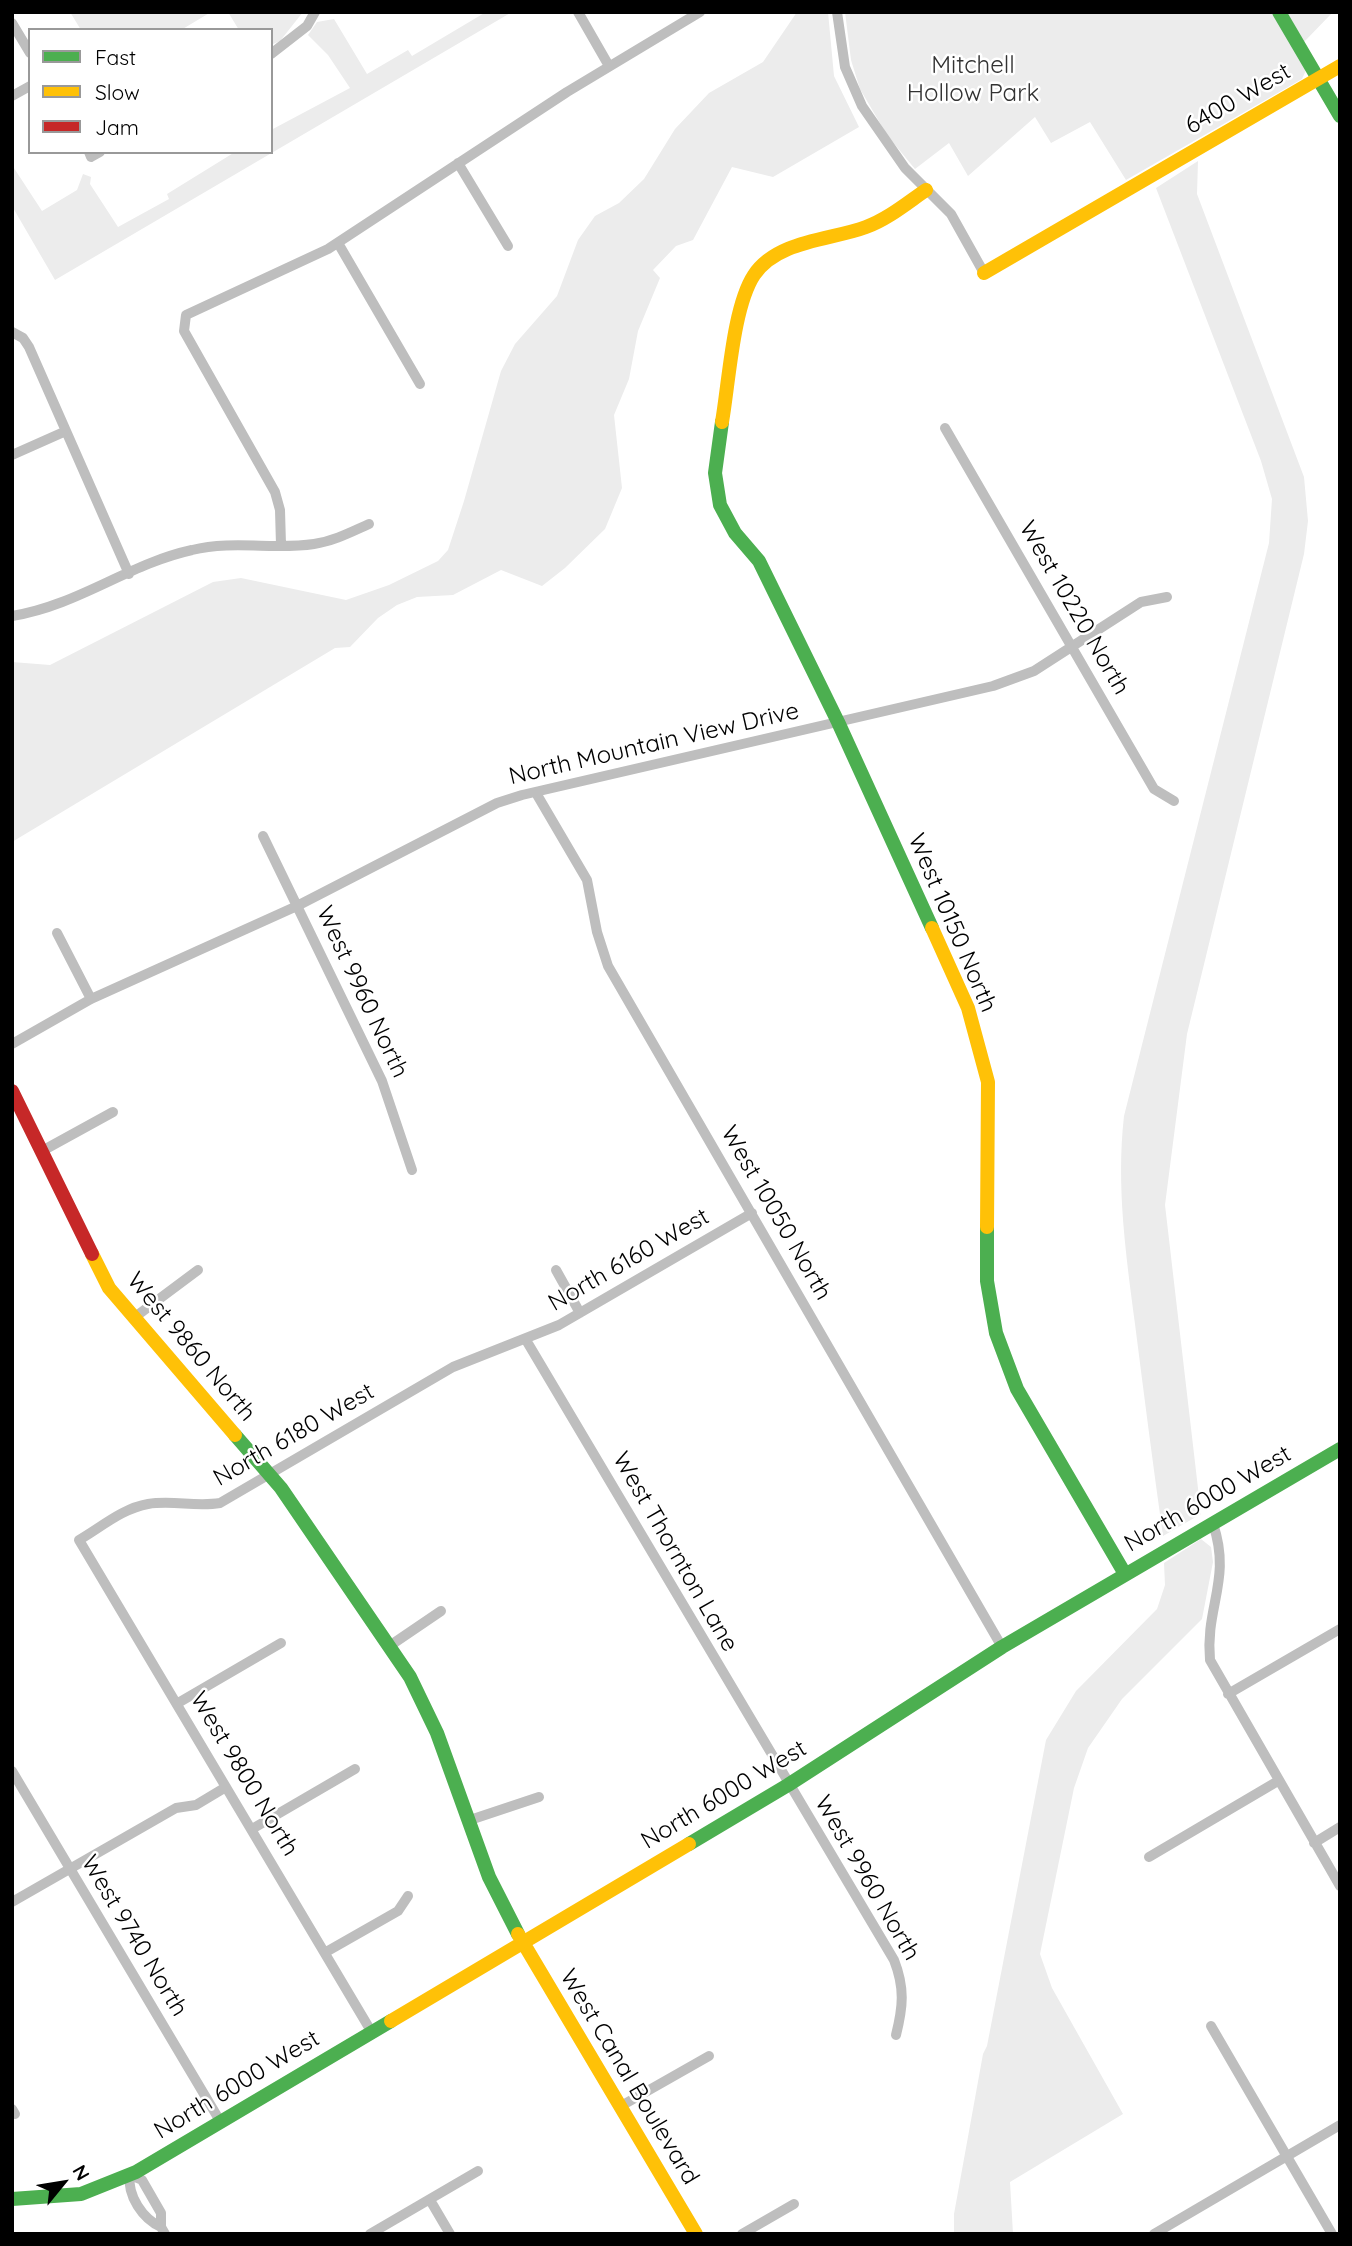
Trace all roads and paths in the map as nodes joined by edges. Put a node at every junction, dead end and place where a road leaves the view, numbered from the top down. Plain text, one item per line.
1 (315, 12) edge
2 (578, 12) edge
3 (700, 12) edge
4 (837, 12) edge
5 (1279, 12) edge
6 (12, 23) edge
7 (28, 50) edge
8 (273, 52) edge
9 (609, 66) junction
10 (1340, 66) edge
11 (1318, 79) junction
12 (28, 87) edge
13 (12, 96) edge
14 (1340, 116) edge
15 (458, 163) junction
16 (926, 190) junction
17 (338, 243) junction
18 (508, 246) dead end
19 (984, 273) joint
20 (12, 332) edge
21 (420, 384) dead end
22 (944, 428) dead end
23 (66, 431) junction
24 (12, 455) edge
25 (369, 524) dead end
26 (281, 545) junction
27 (129, 574) junction
28 (1167, 597) dead end
29 (12, 616) edge
30 (1072, 646) junction
31 (838, 722) junction
32 (536, 793) junction
33 (1174, 801) dead end
34 (263, 836) dead end
35 (297, 906) junction
36 (57, 933) dead end
37 (91, 999) junction
38 (12, 1044) edge
39 (12, 1091) edge
40 (113, 1112) dead end
41 (42, 1151) junction
42 (412, 1170) dead end
43 (752, 1213) junction
44 (198, 1270) dead end
45 (556, 1270) dead end
46 (580, 1313) junction
47 (135, 1317) junction
48 (526, 1340) junction
49 (1340, 1449) edge
50 (270, 1476) junction
51 (1213, 1524) junction
52 (79, 1540) joint
53 (1125, 1573) junction
54 (441, 1611) dead end
55 (1340, 1629) edge
56 (281, 1643) dead end
57 (388, 1647) junction
58 (1002, 1647) junction
59 (1228, 1694) junction
60 (178, 1703) junction
61 (355, 1769) dead end
62 (12, 1771) edge
63 (1278, 1781) junction
64 (788, 1785) junction
65 (226, 1787) junction
66 (539, 1797) dead end
67 (470, 1820) junction
68 (1340, 1827) edge
69 (252, 1829) junction
70 (1314, 1843) junction
71 (1149, 1857) dead end
72 (69, 1868) junction
73 (1340, 1886) edge
74 (408, 1896) dead end
75 (12, 1902) edge
76 (523, 1943) junction
77 (326, 1952) junction
78 (1211, 2026) dead end
79 (371, 2031) junction
80 (896, 2035) dead end
81 (709, 2056) dead end
82 (621, 2106) junction
83 (220, 2121) junction
84 (1340, 2125) edge
85 (1286, 2156) junction
86 (478, 2171) dead end
87 (130, 2175) junction
88 (12, 2199) edge
89 (430, 2200) junction
90 (794, 2204) dead end
91 (163, 2230) edge
92 (370, 2234) edge
93 (450, 2234) edge
94 (696, 2234) edge
95 (742, 2234) edge
96 (1154, 2234) edge
97 (1332, 2234) edge

1 - 8 street
2 - 9 street
3 - 9 street
4 - 16 street
5 - 11 street
6 - 7 street
9 - 15 street
10 - 11 street, 6400 West
11 - 14 street
11 - 19 street, 6400 West
12 - 13 street
15 - 17 street
15 - 18 street
16 - 19 street
16 - 31 street, West 10150 North
17 - 21 street
17 - 26 street
20 - 23 street
22 - 30 street, West 10220 North
23 - 24 street
23 - 27 street
25 - 26 street
26 - 27 street
27 - 29 street
28 - 30 street, North Mountain View Drive
30 - 31 street, North Mountain View Drive
30 - 33 street, West 10220 North
31 - 32 street, North Mountain View Drive
31 - 53 street, West 10150 North
32 - 35 street, North Mountain View Drive
32 - 43 street, West 10050 North
34 - 35 street, West 9960 North
35 - 37 street, North Mountain View Drive
35 - 42 street, West 9960 North
36 - 37 street
37 - 38 street, North Mountain View Drive
39 - 41 street, West 9860 North
40 - 41 street
41 - 47 street, West 9860 North
43 - 46 street, North 6160 West
43 - 58 street, West 10050 North
44 - 47 street
45 - 46 street
46 - 48 street, North 6160 West
47 - 50 street, West 9860 North
48 - 50 street, North 6180 West
48 - 64 street, West Thornton Lane
49 - 51 street, North 6000 West
50 - 52 street, North 6180 West
50 - 57 street, West 9860 North
51 - 53 street, North 6000 West
51 - 59 street
52 - 60 street, West 9800 North
53 - 58 street, North 6000 West
54 - 57 street
55 - 59 street
56 - 60 street
57 - 67 street
58 - 64 street, North 6000 West
59 - 63 street
60 - 65 street, West 9800 North
61 - 69 street
62 - 72 street, West 9740 North
63 - 70 street
63 - 71 street
64 - 76 street, North 6000 West
64 - 80 street, West 9960 North
65 - 69 street, West 9800 North
65 - 72 street
66 - 67 street
67 - 76 street
68 - 70 street
69 - 77 street, West 9800 North
70 - 73 street
72 - 75 street
72 - 83 street, West 9740 North
74 - 77 street
76 - 79 street, North 6000 West
76 - 82 street, West Canal Boulevard
77 - 79 street, West 9800 North
78 - 85 street
79 - 83 street, North 6000 West
81 - 82 street
82 - 94 street, West Canal Boulevard
83 - 87 street, North 6000 West
84 - 85 street
85 - 96 street
85 - 97 street
86 - 89 street
87 - 88 street, North 6000 West
87 - 91 street
87 - 91 street
89 - 92 street
89 - 93 street
90 - 95 street

